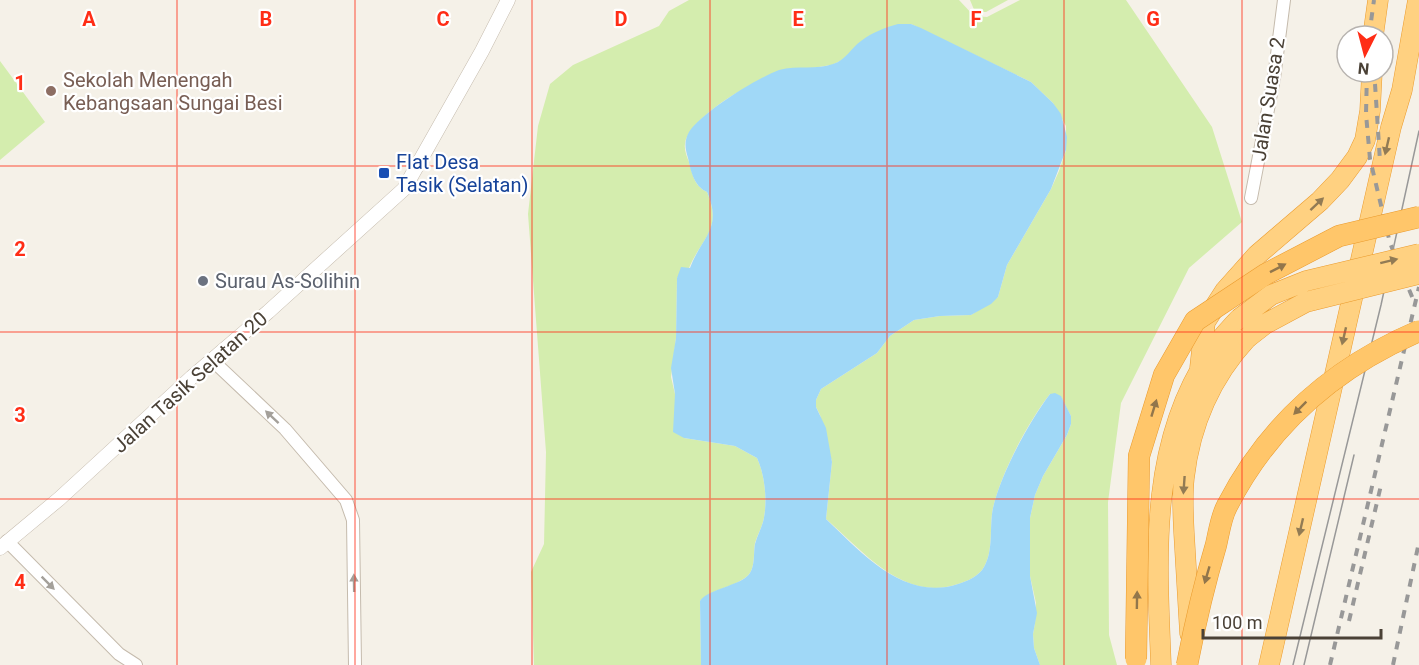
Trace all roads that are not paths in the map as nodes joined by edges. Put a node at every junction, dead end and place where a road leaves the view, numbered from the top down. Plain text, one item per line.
1 (508, 0) edge
2 (1284, 0) edge
3 (1378, 0) edge
4 (1418, 0) edge
5 (1375, 24) edge
6 (1371, 84) edge
7 (1251, 198) dead end
8 (1419, 217) edge
9 (1419, 254) edge
10 (1419, 274) edge
11 (1419, 331) edge
12 (212, 360) junction
13 (1199, 370) junction
14 (4, 545) edge
15 (1136, 659) dead end
16 (136, 665) edge
17 (355, 665) edge
18 (1161, 665) edge
19 (1190, 665) edge
20 (1269, 665) edge

1 - 12 street, Jalan Tasik Selatan 20
2 - 7 street, Jalan Suasa 2
3 - 5 highway
4 -> 20 highway
13 -> 6 highway, bridge
15 -> 8 highway, bridge
13 -> 9 highway, bridge
10 -> 19 highway, bridge
11 -> 19 highway, bridge
12 - 14 street, Jalan Tasik Selatan 20
17 -> 12 street
13 - 18 highway
14 -> 16 street

